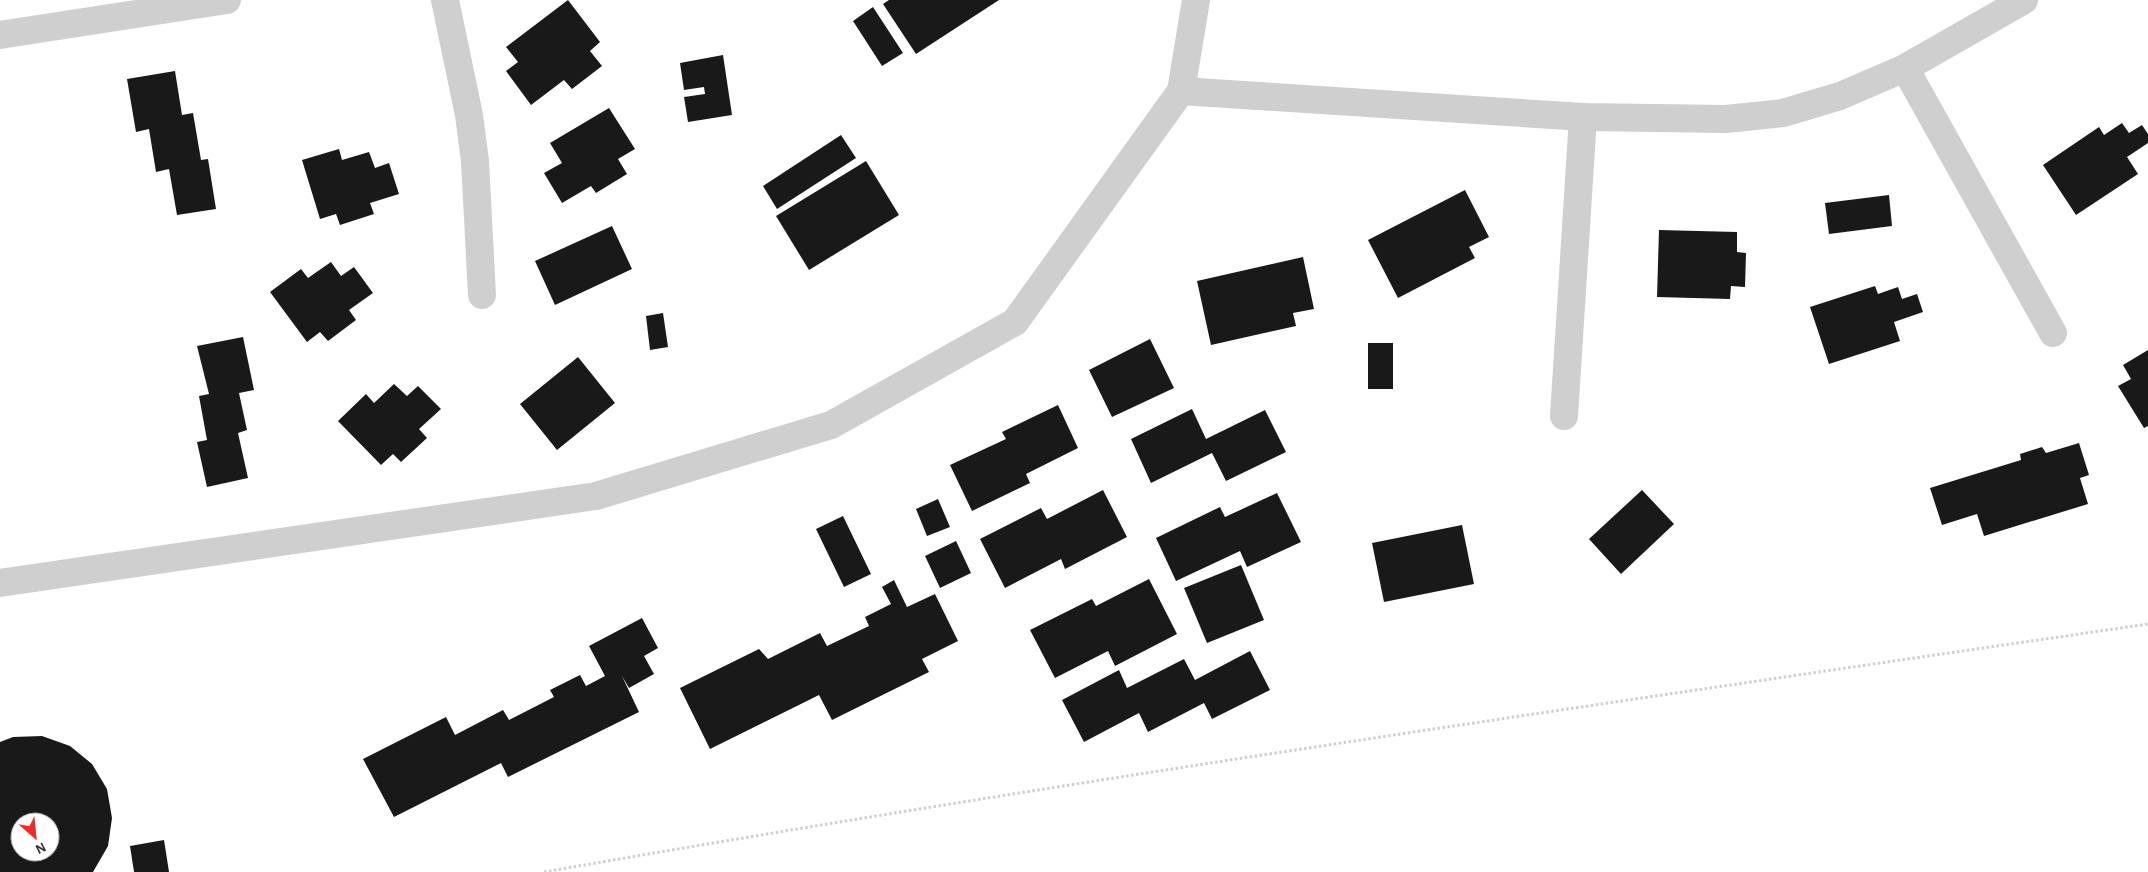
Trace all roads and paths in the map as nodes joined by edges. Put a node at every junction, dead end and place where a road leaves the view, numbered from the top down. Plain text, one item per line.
1 (227, 0) edge
2 (444, 0) edge
3 (1196, 0) edge
4 (2024, 0) edge
5 (0, 35) edge
6 (1905, 68) junction
7 (1182, 91) junction
8 (1583, 117) junction
9 (482, 295) dead end
10 (2053, 333) dead end
11 (1564, 416) dead end
12 (0, 582) edge
13 (2148, 624) edge
14 (544, 872) edge

1 - 5 street
2 - 9 street
3 - 7 street
4 - 6 street
6 - 8 street
6 - 10 street
7 - 8 street
7 - 12 street
8 - 11 street
13 - 14 path

